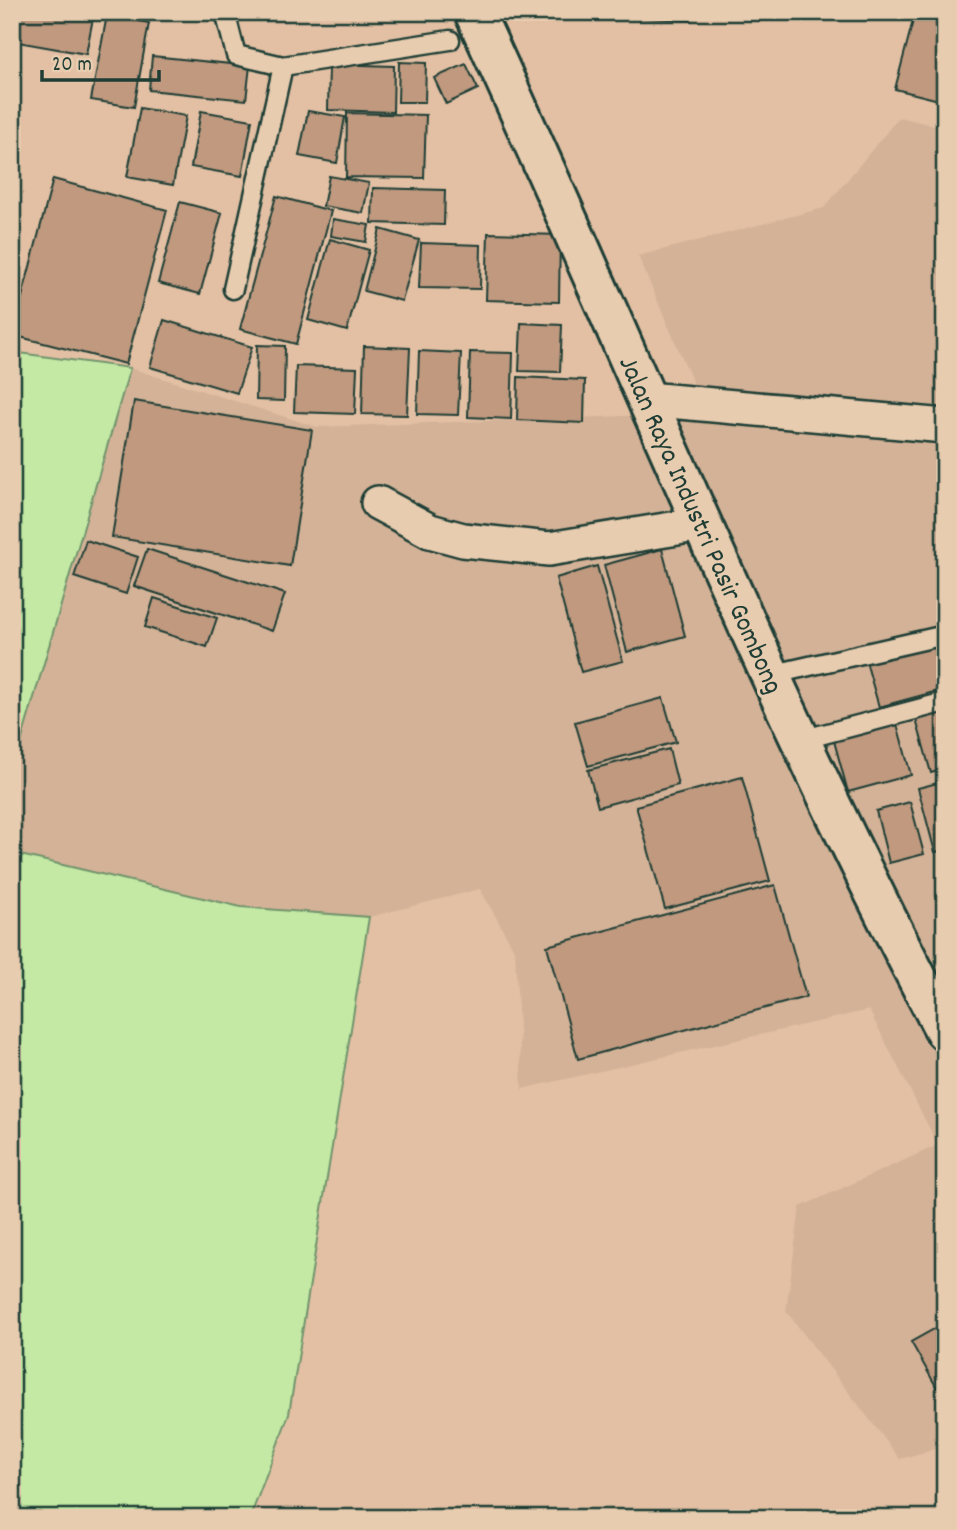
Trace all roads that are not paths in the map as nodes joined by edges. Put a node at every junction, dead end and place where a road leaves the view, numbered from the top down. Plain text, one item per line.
1 (225, 12) edge
2 (462, 26) edge
3 (283, 66) junction
4 (233, 289) dead end
5 (647, 399) junction
6 (945, 426) edge
7 (378, 503) dead end
8 (702, 524) junction
9 (945, 635) edge
10 (770, 675) junction
11 (945, 702) edge
12 (801, 740) junction
13 (945, 1031) edge

1 - 3 lane
2 - 3 lane
2 - 5 main road, Jalan Raya Industri Pasir Gombong
3 - 4 lane
5 - 6 street
5 - 8 main road, Jalan Raya Industri Pasir Gombong
7 - 8 street
8 - 10 main road, Jalan Raya Industri Pasir Gombong
9 - 10 lane
10 - 12 main road, Jalan Raya Industri Pasir Gombong
11 - 12 lane
12 - 13 main road, Jalan Raya Industri Pasir Gombong

